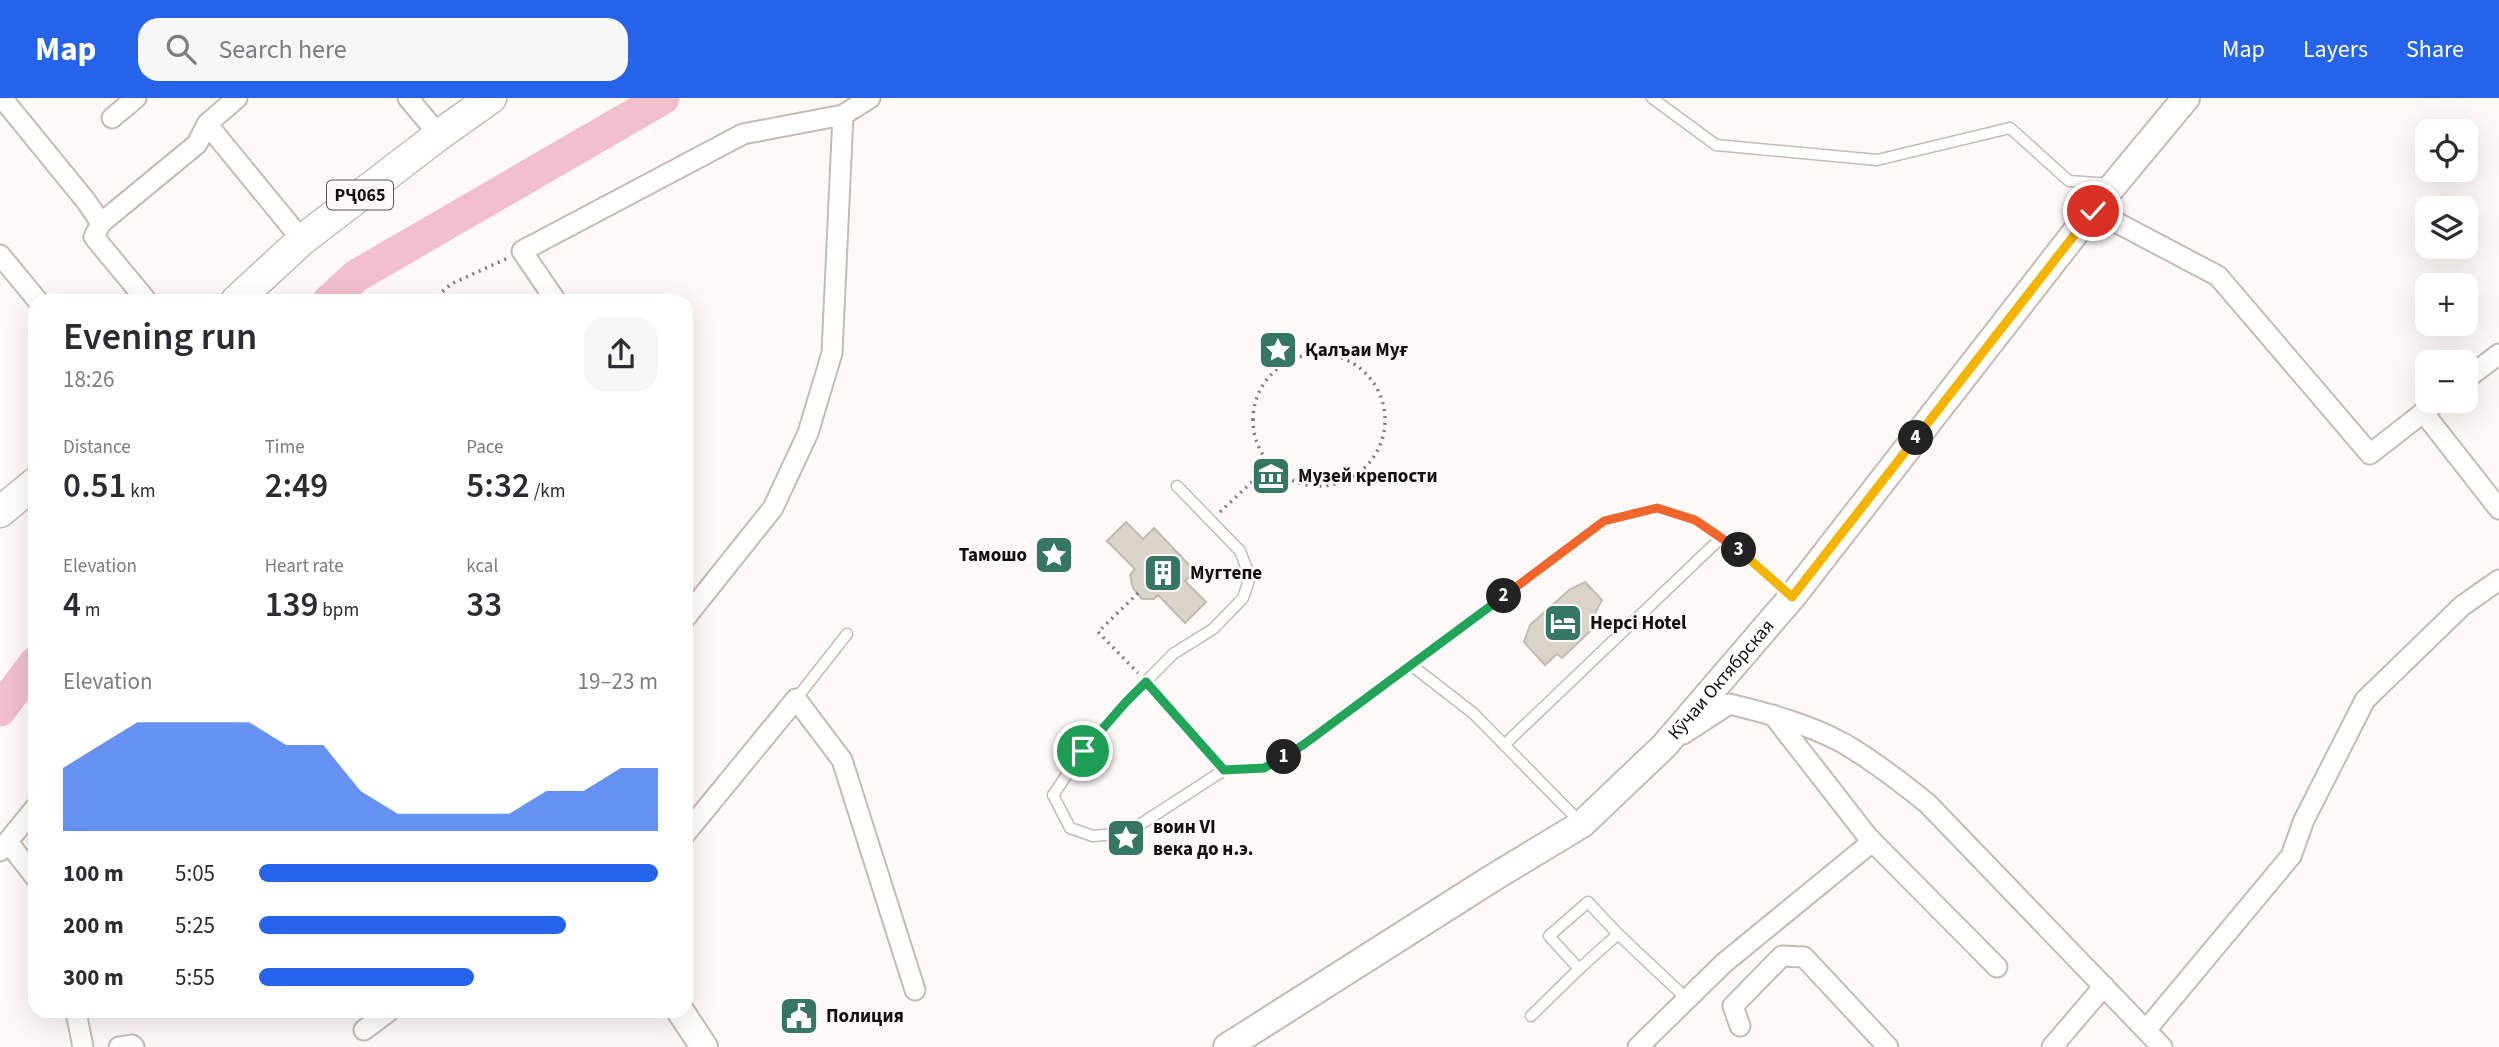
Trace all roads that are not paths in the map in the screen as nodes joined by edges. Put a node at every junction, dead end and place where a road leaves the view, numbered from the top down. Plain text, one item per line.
1 (2, 98) edge
2 (136, 98) edge
3 (237, 98) edge
4 (408, 98) edge
5 (491, 98) edge
6 (870, 98) edge
7 (1652, 98) edge
8 (2180, 100) edge
9 (843, 115) junction
10 (112, 118) dead end
11 (207, 124) junction
12 (439, 135) junction
13 (2115, 184) junction
14 (2093, 211) junction
15 (101, 223) junction
16 (302, 240) junction
17 (0, 255) edge
18 (32, 294) edge
19 (141, 294) edge
20 (244, 294) edge
21 (551, 294) edge
22 (2499, 354) edge
23 (2478, 370) edge
24 (2421, 413) edge
25 (2435, 413) edge
26 (1177, 486) dead end
27 (28, 489) edge
28 (2499, 509) edge
29 (0, 512) edge
30 (1722, 537) junction
31 (2499, 580) edge
32 (1792, 597) junction
33 (693, 608) edge
34 (847, 634) dead end
35 (1411, 665) junction
36 (796, 699) junction
37 (1773, 714) junction
38 (1504, 745) junction
39 (1664, 746) junction
40 (28, 817) edge
41 (693, 824) edge
42 (1582, 824) junction
43 (1872, 842) junction
44 (4, 847) edge
45 (28, 870) edge
46 (1618, 934) junction
47 (1997, 968) dead end
48 (1579, 969) junction
49 (2104, 986) junction
50 (915, 990) dead end
51 (1687, 999) junction
52 (1531, 1016) dead end
53 (77, 1018) edge
54 (380, 1018) edge
55 (685, 1018) edge
56 (1741, 1026) dead end
57 (364, 1030) dead end
58 (2146, 1030) junction
59 (83, 1047) edge
60 (119, 1047) edge
61 (134, 1047) edge
62 (704, 1047) edge
63 (1227, 1047) edge
64 (1638, 1047) edge
65 (1888, 1047) edge
66 (2052, 1047) edge
67 (2162, 1047) edge

1 - 15 street
2 - 10 street
3 - 11 street
4 - 12 street
5 - 12 main road, РҶ065
6 - 9 street
7 - 13 lane
8 - 13 main road, Кӯчаи Октябрская
9 - 21 street
9 - 33 street
11 - 15 street
11 - 16 street
12 - 16 main road, РҶ065
13 - 14 main road, Кӯчаи Октябрская
14 - 24 street
14 - 32 main road, Кӯчаи Октябрская
15 - 19 street
16 - 20 main road, РҶ065
17 - 18 street
22 - 23 street
25 - 28 street
26 - 35 lane
27 - 29 main road
30 - 32 lane
30 - 35 lane
30 - 38 lane
31 - 58 street
32 - 39 main road, Кӯчаи Октябрская
34 - 36 lane
35 - 38 lane
36 - 41 street
36 - 50 street
37 - 39 street
37 - 43 street
37 - 49 street
38 - 42 lane
39 - 42 main road, Кӯчаи Октябрская
40 - 44 street
42 - 63 main road, Кӯчаи Октябрская
43 - 47 street
43 - 51 street
44 - 45 street
46 - 48 lane
46 - 48 lane
46 - 51 lane
48 - 52 lane
49 - 58 street
49 - 66 street
51 - 64 street
53 - 59 street
54 - 57 street
55 - 62 main road
56 - 65 street
58 - 67 street
60 - 61 street

